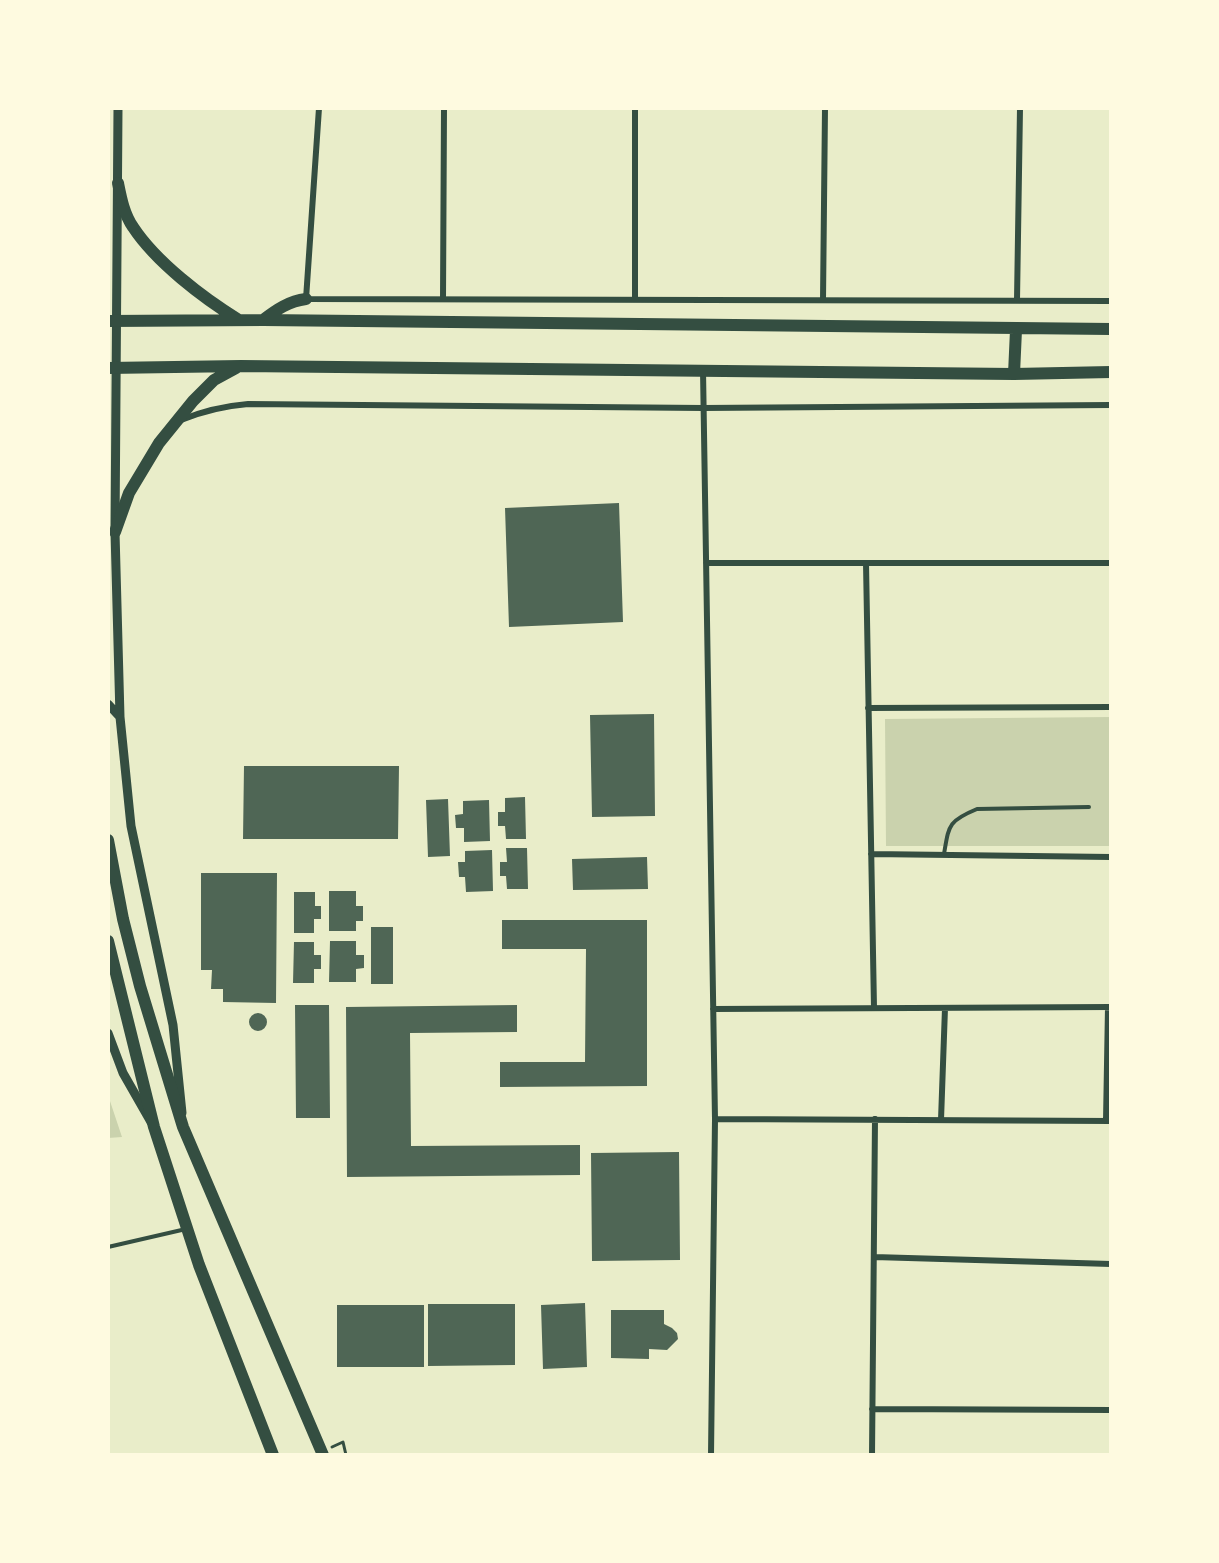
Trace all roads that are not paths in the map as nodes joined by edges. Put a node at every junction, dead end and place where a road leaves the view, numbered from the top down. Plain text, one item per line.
1 (118, 108) edge
2 (319, 108) edge
3 (444, 108) edge
4 (635, 108) edge
5 (825, 108) edge
6 (1020, 108) edge
7 (118, 183) junction
8 (306, 299) junction
9 (443, 299) junction
10 (635, 299) junction
11 (823, 300) junction
12 (1017, 300) junction
13 (1111, 301) edge
14 (240, 320) junction
15 (263, 320) junction
16 (112, 321) edge
17 (1111, 329) edge
18 (1016, 330) junction
19 (241, 366) junction
20 (112, 368) edge
21 (703, 370) junction
22 (1111, 372) edge
23 (1014, 374) junction
24 (1111, 405) edge
25 (703, 408) junction
26 (175, 422) junction
27 (115, 532) junction
28 (706, 563) junction
29 (866, 563) junction
30 (1111, 563) edge
31 (108, 704) edge
32 (1111, 707) edge
33 (868, 708) junction
34 (120, 717) junction
35 (1089, 807) dead end
36 (108, 840) edge
37 (871, 854) junction
38 (944, 855) junction
39 (1111, 857) edge
40 (108, 941) edge
41 (1110, 1007) edge
42 (874, 1008) junction
43 (945, 1008) junction
44 (713, 1009) junction
45 (108, 1032) edge
46 (715, 1119) junction
47 (875, 1119) junction
48 (941, 1120) junction
49 (1108, 1121) edge
50 (154, 1127) junction
51 (183, 1127) junction
52 (187, 1229) junction
53 (108, 1247) edge
54 (874, 1257) junction
55 (1111, 1264) edge
56 (872, 1409) junction
57 (1111, 1410) edge
58 (273, 1455) edge
59 (323, 1455) edge
60 (711, 1455) edge
61 (872, 1455) edge

1 - 7 street
2 - 8 street
3 - 9 street
4 - 10 street
5 - 11 street
6 - 12 street
7 - 14 main road
7 - 16 street
8 - 9 street
8 - 15 main road
9 - 10 street
10 - 11 street
11 - 12 street
12 - 13 street
14 - 15 main road
14 - 16 main road
15 - 18 main road
16 - 20 street
17 - 18 main road
18 - 23 main road
19 - 20 main road
19 - 21 main road
19 - 26 main road
20 - 27 street
21 - 23 main road
21 - 25 street
22 - 23 main road
24 - 25 street
25 - 26 street
25 - 28 street
26 - 27 main road
27 - 34 street
28 - 29 street
28 - 44 street
29 - 30 street
29 - 33 street
31 - 34 street
32 - 33 street
33 - 37 street
34 - 51 street
35 - 38 lane
36 - 51 main road
37 - 38 street
37 - 42 street
38 - 39 street
40 - 50 main road
41 - 43 street
41 - 49 street
42 - 43 street
42 - 44 street
43 - 48 street
44 - 46 street
45 - 50 street
46 - 47 street
46 - 60 street
47 - 48 street
47 - 54 street
48 - 49 street
50 - 52 main road
51 - 59 main road
52 - 53 lane
52 - 58 main road
54 - 55 street
54 - 56 street
56 - 57 street
56 - 61 street

